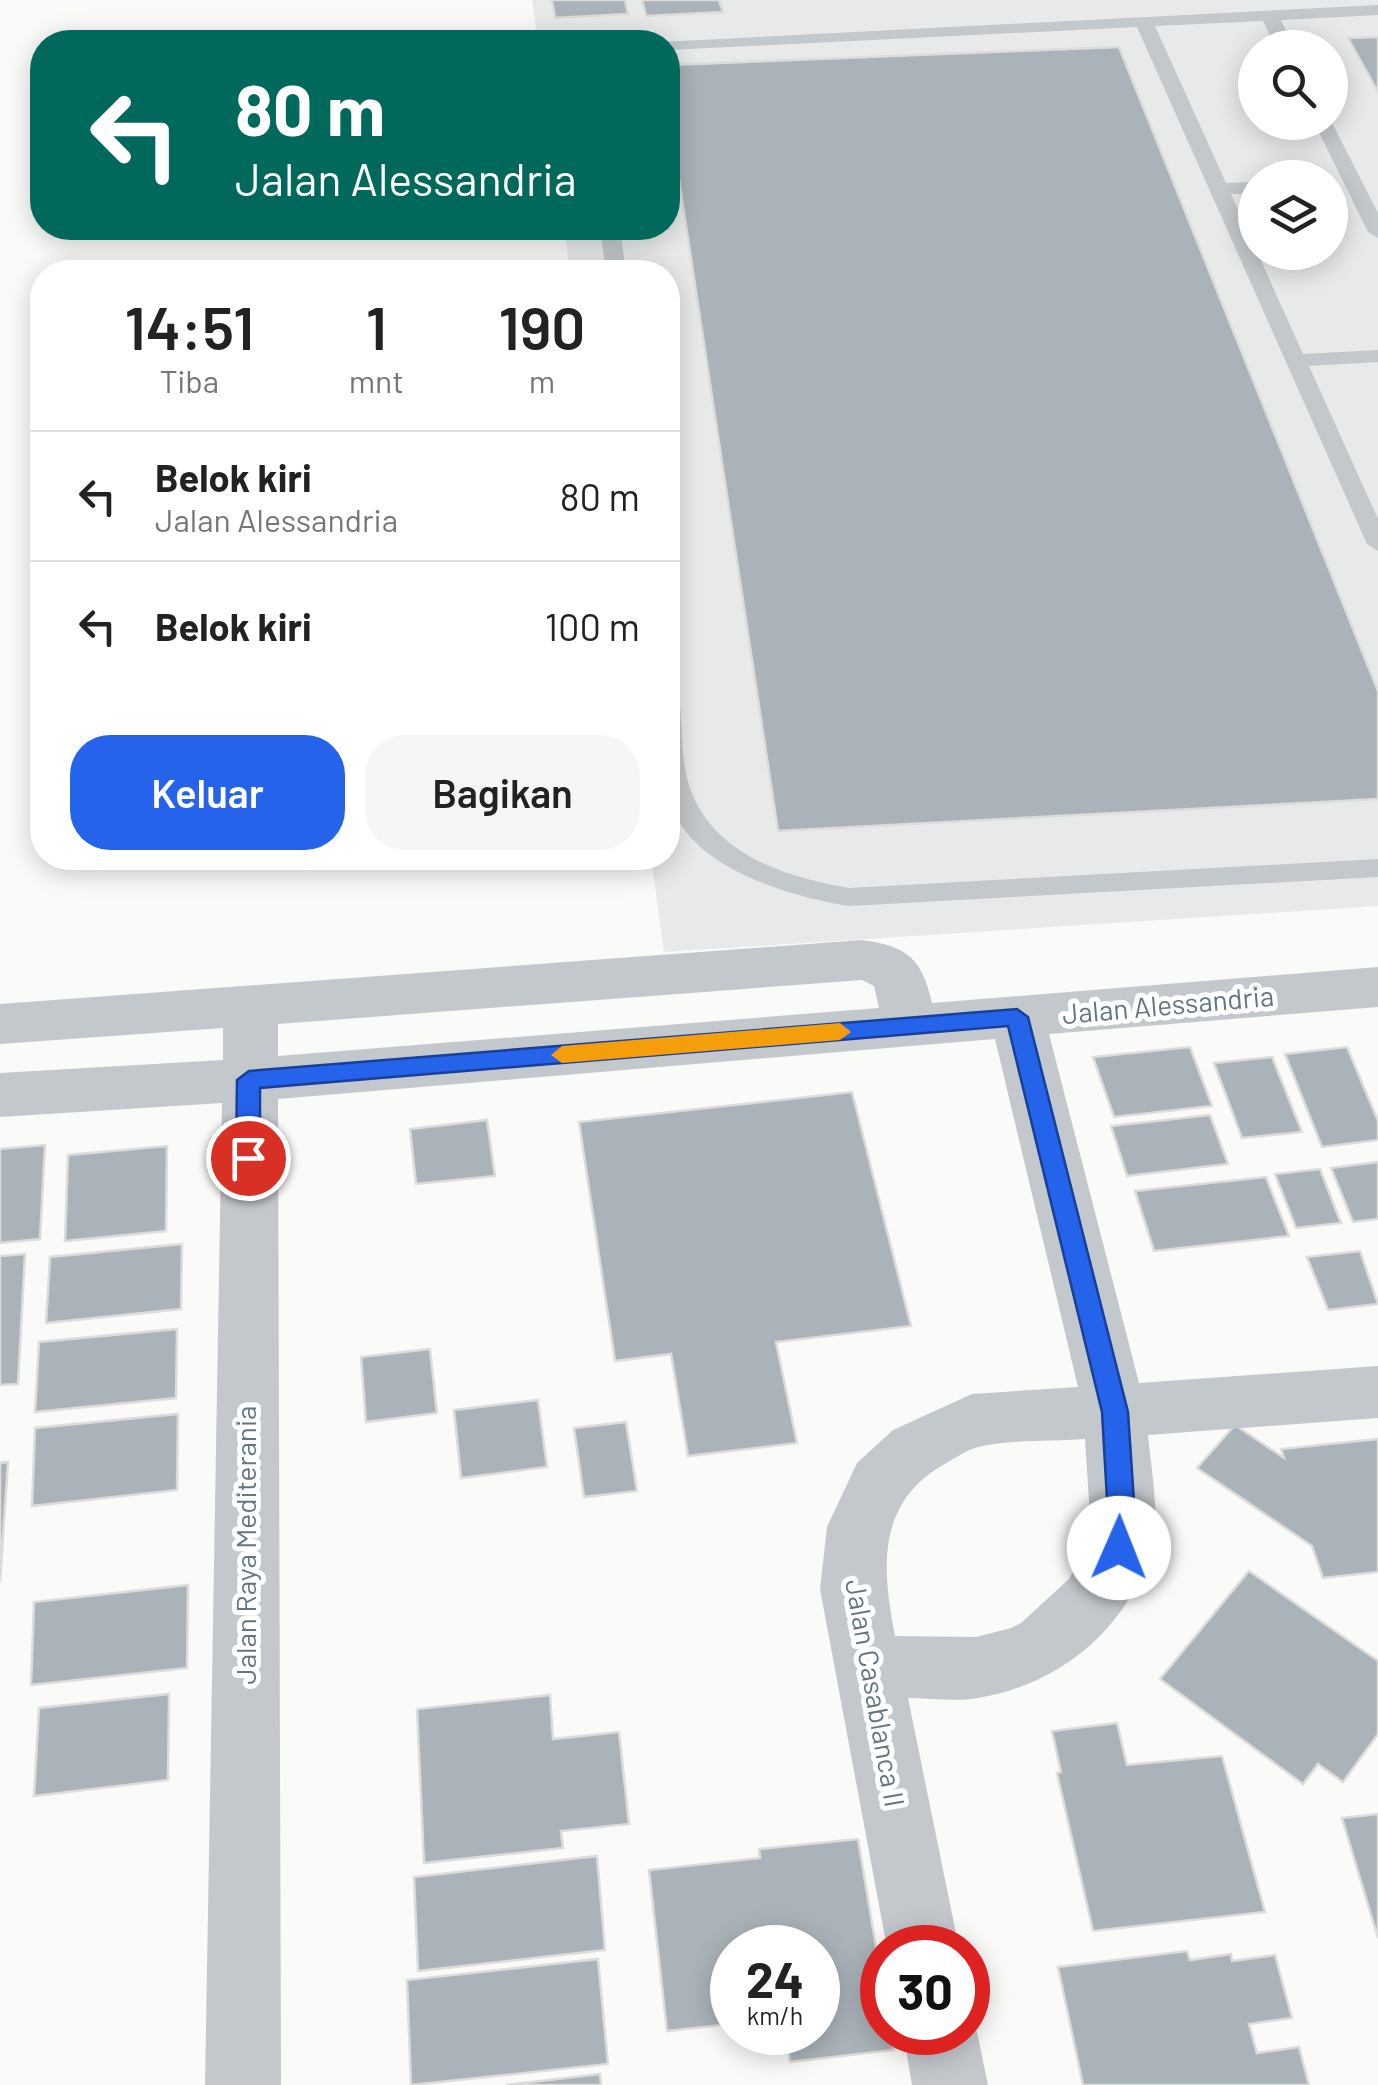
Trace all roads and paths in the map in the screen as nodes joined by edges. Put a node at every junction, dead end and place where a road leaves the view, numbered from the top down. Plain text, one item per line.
1 (1378, 10) edge
2 (1269, 14) junction
3 (1143, 20) junction
4 (1277, 30) edge
5 (680, 44) edge
6 (1332, 140) edge
7 (1348, 183) edge
8 (1353, 183) junction
9 (1238, 189) edge
10 (1219, 190) junction
11 (1378, 232) edge
12 (1378, 356) edge
13 (1296, 361) junction
14 (1378, 544) edge
15 (680, 794) edge
16 (1378, 868) edge
17 (1378, 987) edge
18 (250, 1005) junction
19 (1017, 1017) junction
20 (0, 1024) edge
21 (910, 1026) junction
22 (249, 1080) junction
23 (0, 1095) edge
24 (1378, 1392) edge
25 (1115, 1412) junction
26 (868, 1666) junction
27 (919, 1925) edge
28 (944, 2055) edge
29 (243, 2085) edge
30 (950, 2085) edge

1 - 2 lane
2 - 3 lane
2 - 4 lane
3 - 5 lane
3 - 10 lane
6 - 8 lane
7 - 8 lane
8 - 11 lane
9 - 10 lane
10 - 13 lane
12 - 13 lane
13 - 14 lane
15 - 16 lane
17 - 19 street, Jalan Alessandria
18 - 20 street
18 - 21 street
18 - 22 street, Jalan Raya Mediterania
19 - 21 street, Jalan Alessandria
19 - 25 street
21 - 22 street, Jalan Alessandria
22 - 23 street, Jalan Alessandria
22 - 29 street, Jalan Raya Mediterania
24 - 25 street, Jalan Casablanca II
25 - 26 street
25 - 26 street, Jalan Casablanca II
26 - 27 street, Jalan Casablanca II
28 - 30 street

